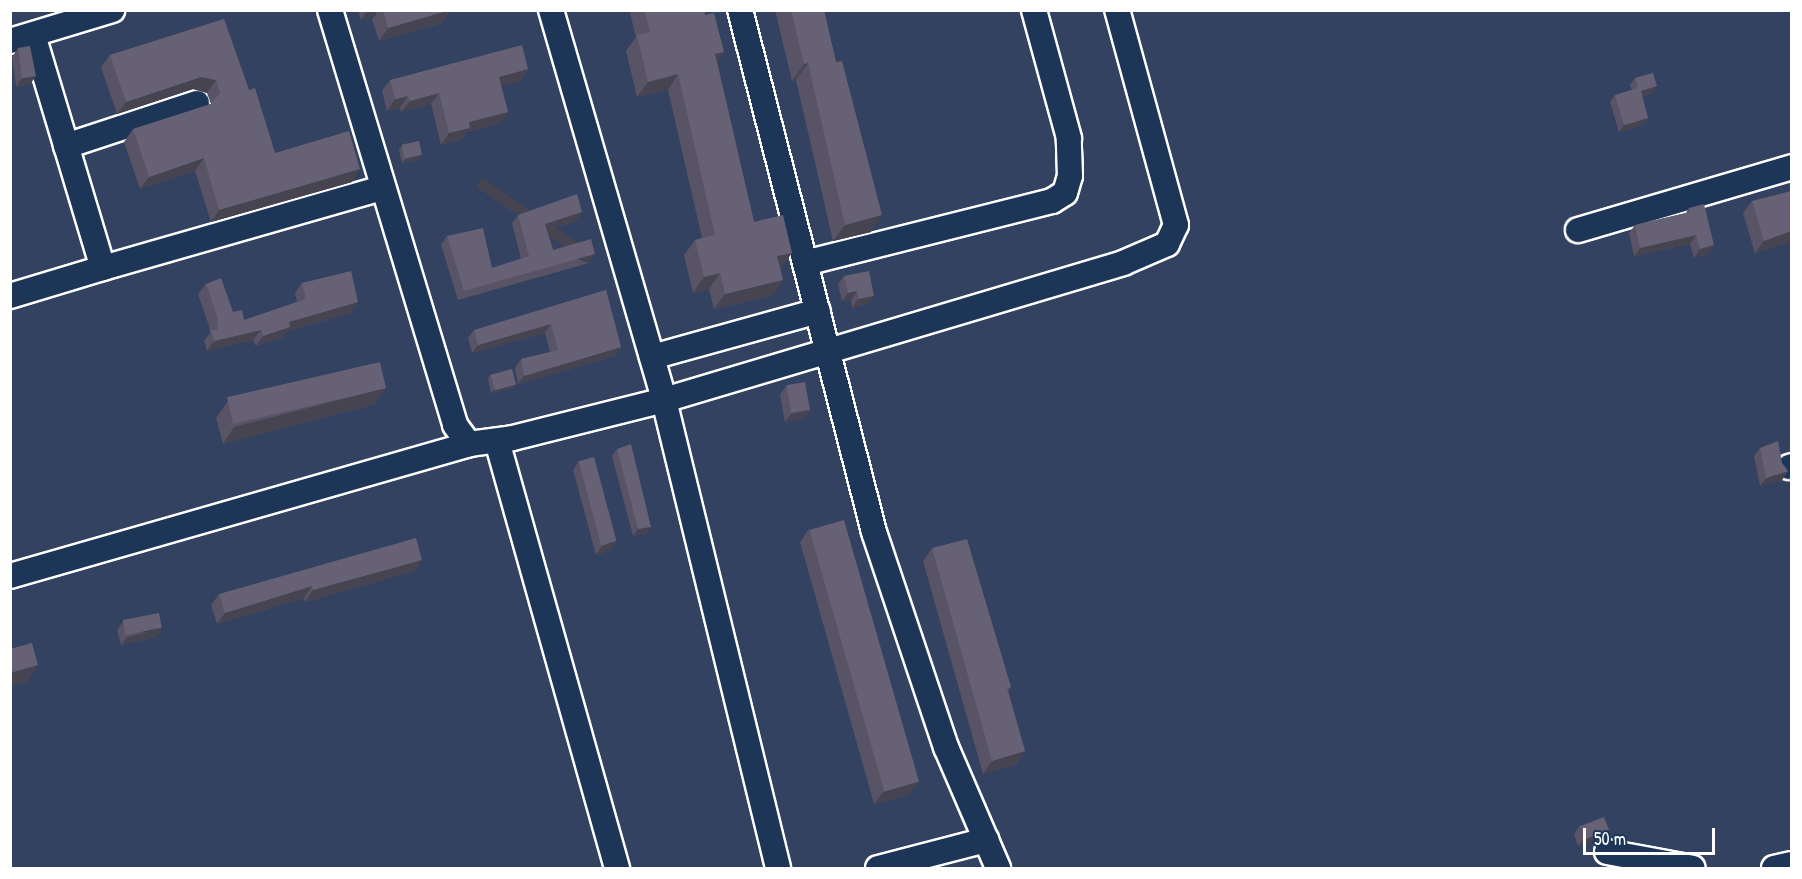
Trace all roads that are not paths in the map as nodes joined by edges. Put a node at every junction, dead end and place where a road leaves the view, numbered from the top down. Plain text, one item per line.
1 (112, 10) edge
2 (330, 10) edge
3 (551, 10) edge
4 (740, 10) edge
5 (1034, 10) edge
6 (1117, 10) edge
7 (22, 38) edge
8 (197, 103) dead end
9 (66, 147) junction
10 (1791, 167) edge
11 (382, 188) junction
12 (1578, 230) dead end
13 (805, 263) junction
14 (103, 268) junction
15 (10, 296) edge
16 (818, 311) junction
17 (828, 352) junction
18 (652, 357) junction
19 (664, 400) junction
20 (496, 441) junction
21 (469, 444) junction
22 (10, 576) edge
23 (986, 840) junction
24 (1607, 852) dead end
25 (1791, 864) edge
26 (617, 868) edge
27 (778, 868) edge
28 (878, 868) edge
29 (998, 868) edge
30 (1693, 868) edge
31 (1774, 868) edge

1 - 7 lane
2 - 11 lane
3 - 18 lane
4 - 13 lane
5 - 13 lane
6 - 17 lane
7 - 9 lane
8 - 9 lane
9 - 14 lane
10 - 12 lane
11 - 14 lane
11 - 21 lane
13 - 16 lane
14 - 15 lane
16 - 17 lane
16 - 18 lane
17 - 19 lane
17 - 23 lane
18 - 19 lane
19 - 20 lane
19 - 27 lane
20 - 21 lane
20 - 26 lane
21 - 22 lane
23 - 28 lane
23 - 29 lane
24 - 30 lane
25 - 31 lane

